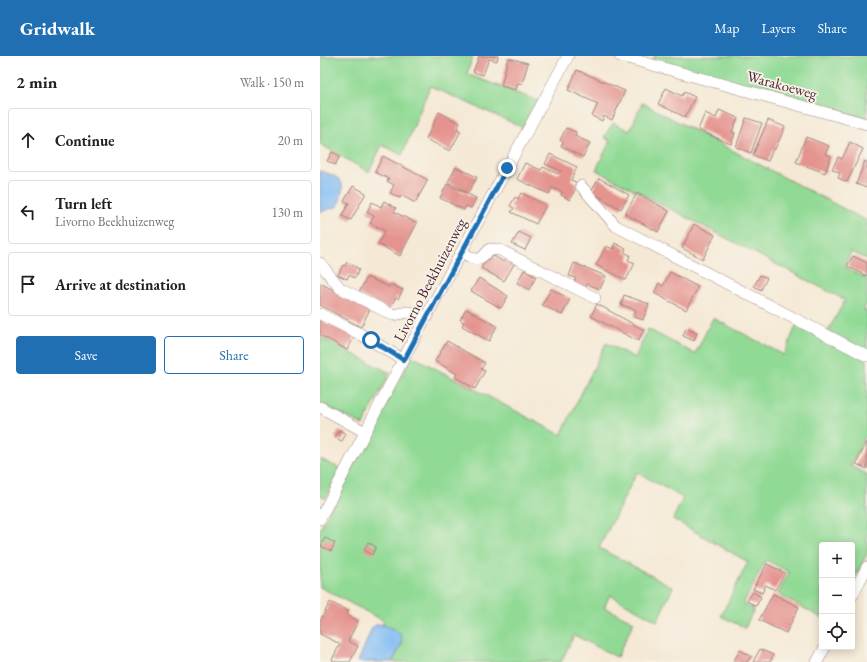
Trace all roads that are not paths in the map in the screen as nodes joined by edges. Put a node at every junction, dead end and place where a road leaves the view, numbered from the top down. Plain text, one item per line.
1 (568, 56) edge
2 (620, 56) edge
3 (643, 59) edge
4 (867, 124) edge
5 (581, 186) dead end
6 (462, 252) junction
7 (320, 263) edge
8 (595, 298) dead end
9 (320, 314) edge
10 (427, 317) junction
11 (867, 356) edge
12 (404, 360) junction
13 (320, 407) edge
14 (365, 432) junction
15 (320, 519) edge
16 (867, 567) edge
17 (855, 590) edge
18 (823, 650) edge
19 (817, 662) edge

1 - 6 street, Livorno Beekhuizenweg
2 - 3 street, Warakoeweg
3 - 4 street, Warakoeweg
5 - 11 street
6 - 8 street
6 - 10 street, Livorno Beekhuizenweg
7 - 10 street
9 - 12 street
10 - 12 street, Livorno Beekhuizenweg
12 - 14 street, Livorno Beekhuizenweg
13 - 14 street
14 - 15 street, Livorno Beekhuizenweg
16 - 17 street
18 - 19 street

